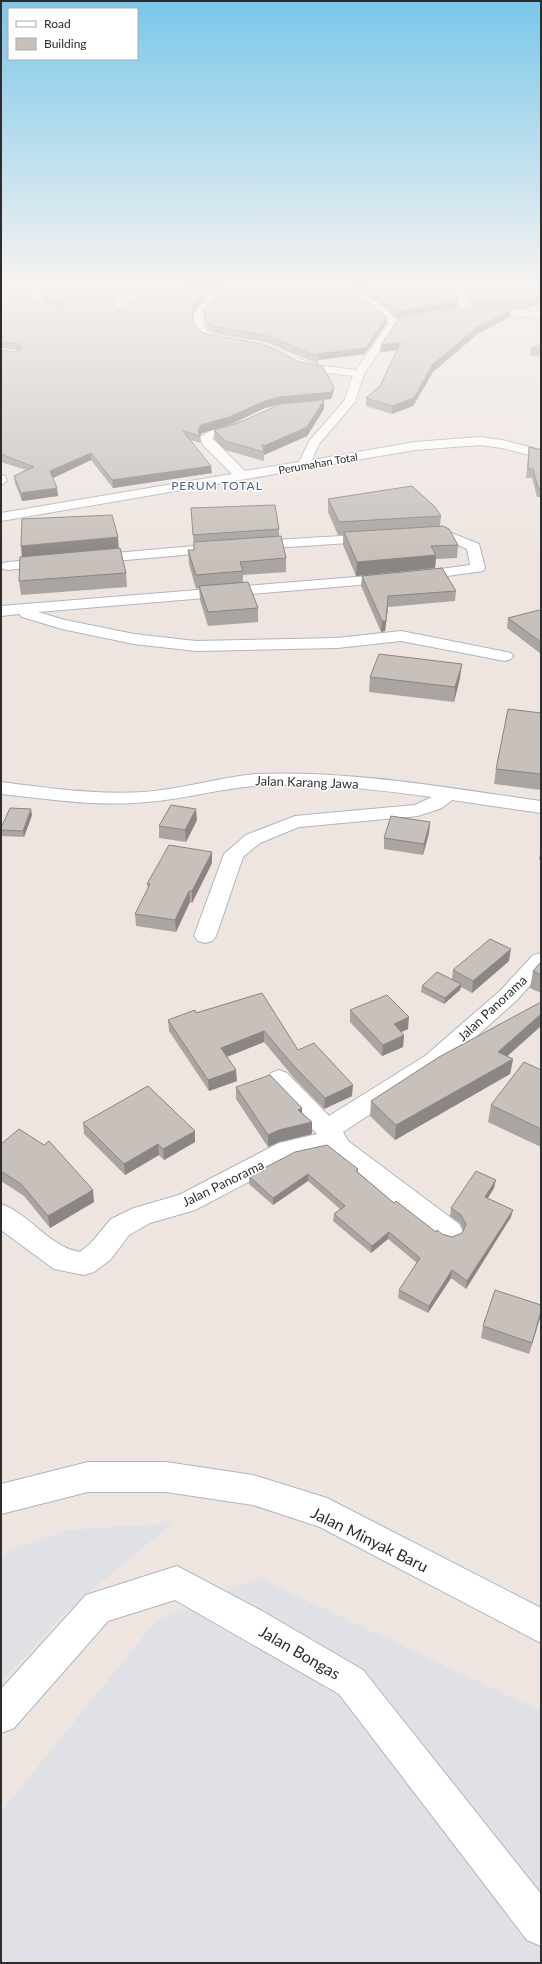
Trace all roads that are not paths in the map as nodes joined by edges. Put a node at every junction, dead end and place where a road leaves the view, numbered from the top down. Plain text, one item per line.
1 (358, 374) edge
2 (348, 402) junction
3 (334, 403) dead end
4 (253, 419) edge
5 (541, 454) edge
6 (303, 466) junction
7 (242, 476) junction
8 (1, 517) edge
9 (413, 536) edge
10 (390, 537) edge
11 (1, 553) edge
12 (78, 560) edge
13 (63, 561) edge
14 (5, 568) edge
15 (8, 610) edge
16 (505, 656) dead end
17 (1, 788) edge
18 (448, 794) junction
19 (541, 807) edge
20 (205, 936) dead end
21 (541, 960) edge
22 (279, 1079) dead end
23 (331, 1136) junction
24 (1, 1215) edge
25 (450, 1232) dead end
26 (1, 1499) edge
27 (541, 1626) edge
28 (1, 1716) edge
29 (541, 1926) edge

1 - 2 street
2 - 3 street
2 - 6 street
4 - 7 street
5 - 6 street, Perumahan Total
6 - 7 street, Perumahan Total
7 - 8 street, Perumahan Total
9 - 15 street
10 - 12 street
11 - 14 street
13 - 14 street
15 - 16 street
17 - 18 street, Jalan Karang Jawa
18 - 19 street, Jalan Karang Jawa
18 - 20 street
21 - 23 street, Jalan Panorama
22 - 23 street
23 - 24 street, Jalan Panorama
23 - 25 street
26 - 27 street, Jalan Minyak Baru
28 - 29 street, Jalan Bongas

